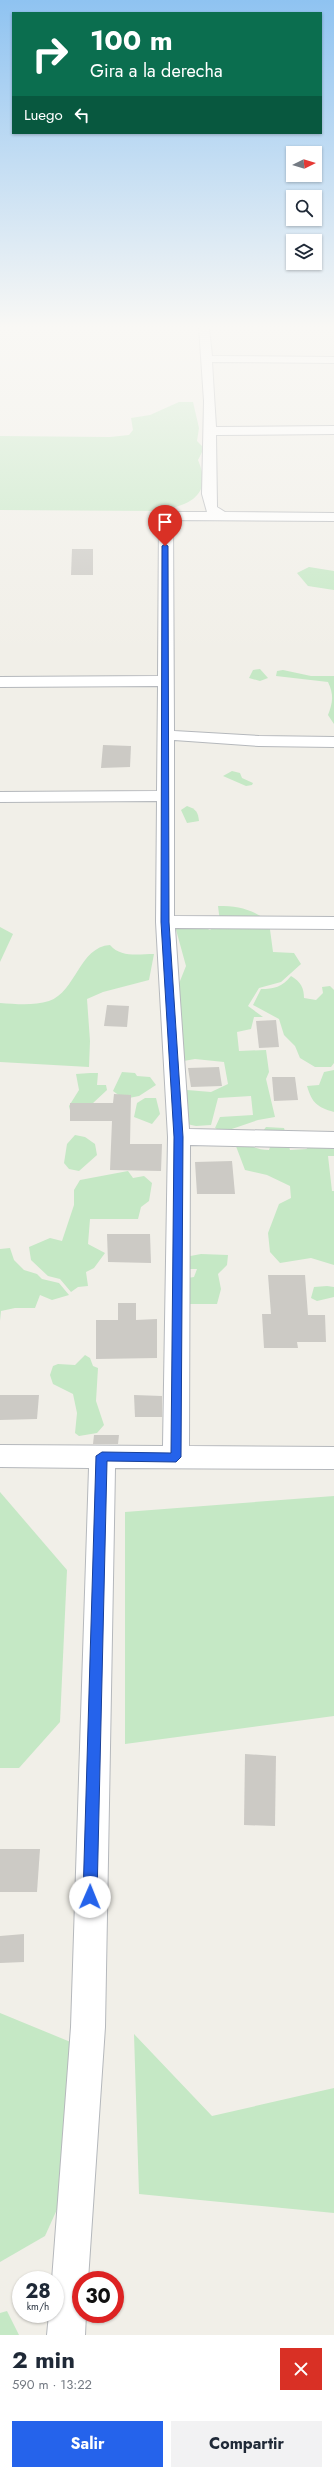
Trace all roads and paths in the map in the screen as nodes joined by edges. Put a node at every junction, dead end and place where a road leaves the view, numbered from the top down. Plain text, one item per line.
1 (210, 436) edge
2 (221, 516) junction
3 (334, 517) edge
4 (164, 681) junction
5 (0, 682) edge
6 (166, 735) junction
7 (334, 742) edge
8 (164, 796) junction
9 (0, 797) edge
10 (165, 922) junction
11 (334, 923) edge
12 (178, 1137) junction
13 (334, 1140) edge
14 (0, 1456) edge
15 (102, 1456) junction
16 (176, 1457) junction
17 (334, 1458) edge
18 (66, 2335) edge

1 - 2 street
2 - 3 street
2 - 4 street
4 - 5 street
4 - 6 street
6 - 7 street
6 - 8 street
8 - 9 street
8 - 10 street
10 - 11 street
10 - 12 street
12 - 13 street
12 - 16 street
14 - 15 street
15 - 16 street
15 - 18 street
16 - 17 street

